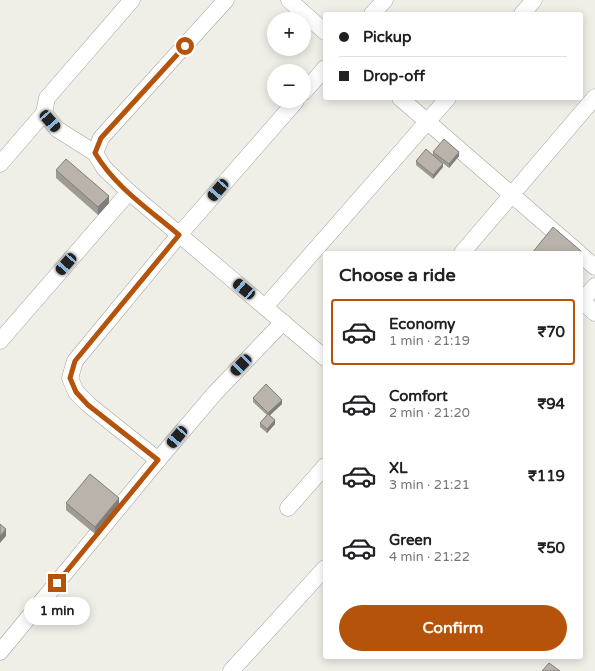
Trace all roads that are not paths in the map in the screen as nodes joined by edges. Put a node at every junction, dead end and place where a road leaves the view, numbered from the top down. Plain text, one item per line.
1 (132, 0) edge
2 (226, 0) edge
3 (289, 0) edge
4 (384, 0) edge
5 (534, 0) edge
6 (374, 12) edge
7 (524, 12) edge
8 (323, 30) edge
9 (323, 70) edge
10 (311, 84) edge
11 (595, 97) edge
12 (402, 100) edge
13 (446, 100) edge
14 (290, 108) edge
15 (44, 113) junction
16 (428, 122) junction
17 (95, 153) junction
18 (0, 164) edge
19 (129, 192) junction
20 (512, 195) junction
21 (179, 235) junction
22 (464, 251) edge
23 (577, 251) edge
24 (583, 257) edge
25 (595, 267) edge
26 (595, 286) edge
27 (583, 300) edge
28 (583, 304) edge
29 (265, 307) junction
30 (595, 313) edge
31 (283, 322) junction
32 (0, 341) edge
33 (323, 356) edge
34 (158, 460) junction
35 (323, 468) edge
36 (288, 508) dead end
37 (323, 570) edge
38 (0, 652) edge
39 (231, 671) edge

1 - 15 street
2 - 17 street
3 - 8 street
4 - 6 street
5 - 7 street
9 - 10 street
11 - 20 street
12 - 16 street
13 - 16 street
14 - 21 street
15 - 17 street
15 - 18 street
16 - 20 street
16 - 29 street
17 - 19 street
19 - 21 street
19 - 32 street
20 - 22 street
20 - 23 street
21 - 29 street
21 - 34 street
24 - 25 street
26 - 27 street
28 - 30 street
29 - 31 street
31 - 33 street
31 - 34 street
34 - 38 street
35 - 36 street
37 - 39 street

